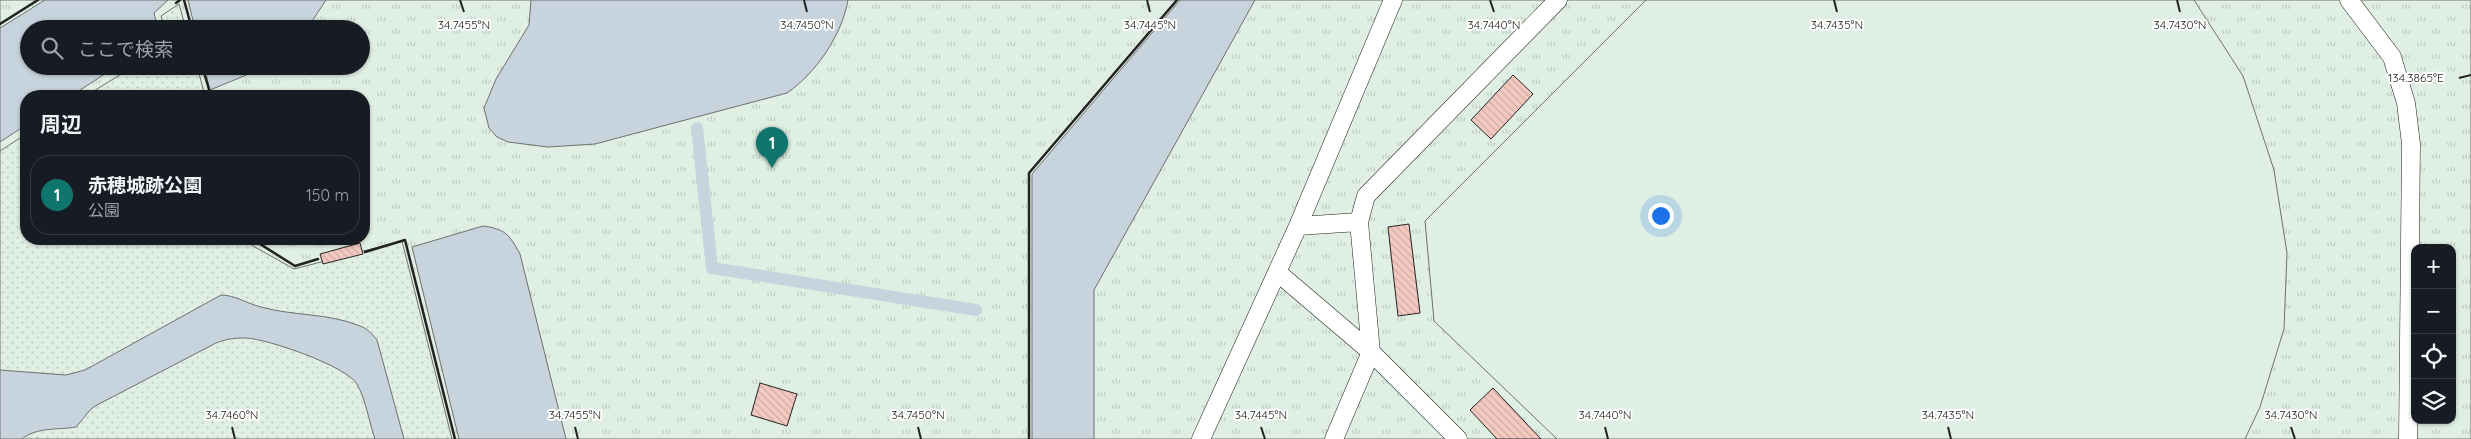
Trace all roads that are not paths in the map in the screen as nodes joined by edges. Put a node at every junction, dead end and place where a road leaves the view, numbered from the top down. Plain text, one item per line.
1 (1393, 0) edge
2 (1558, 0) edge
3 (2349, 0) edge
4 (1359, 222) junction
5 (1298, 226) junction
6 (1277, 272) junction
7 (1371, 352) junction
8 (1201, 439) edge
9 (1334, 439) edge
10 (1458, 439) edge
11 (2408, 439) edge

1 - 5 lane
2 - 4 lane
3 - 11 lane
4 - 5 lane
4 - 7 lane
5 - 6 lane
6 - 7 lane
6 - 8 lane
7 - 9 lane
7 - 10 lane

